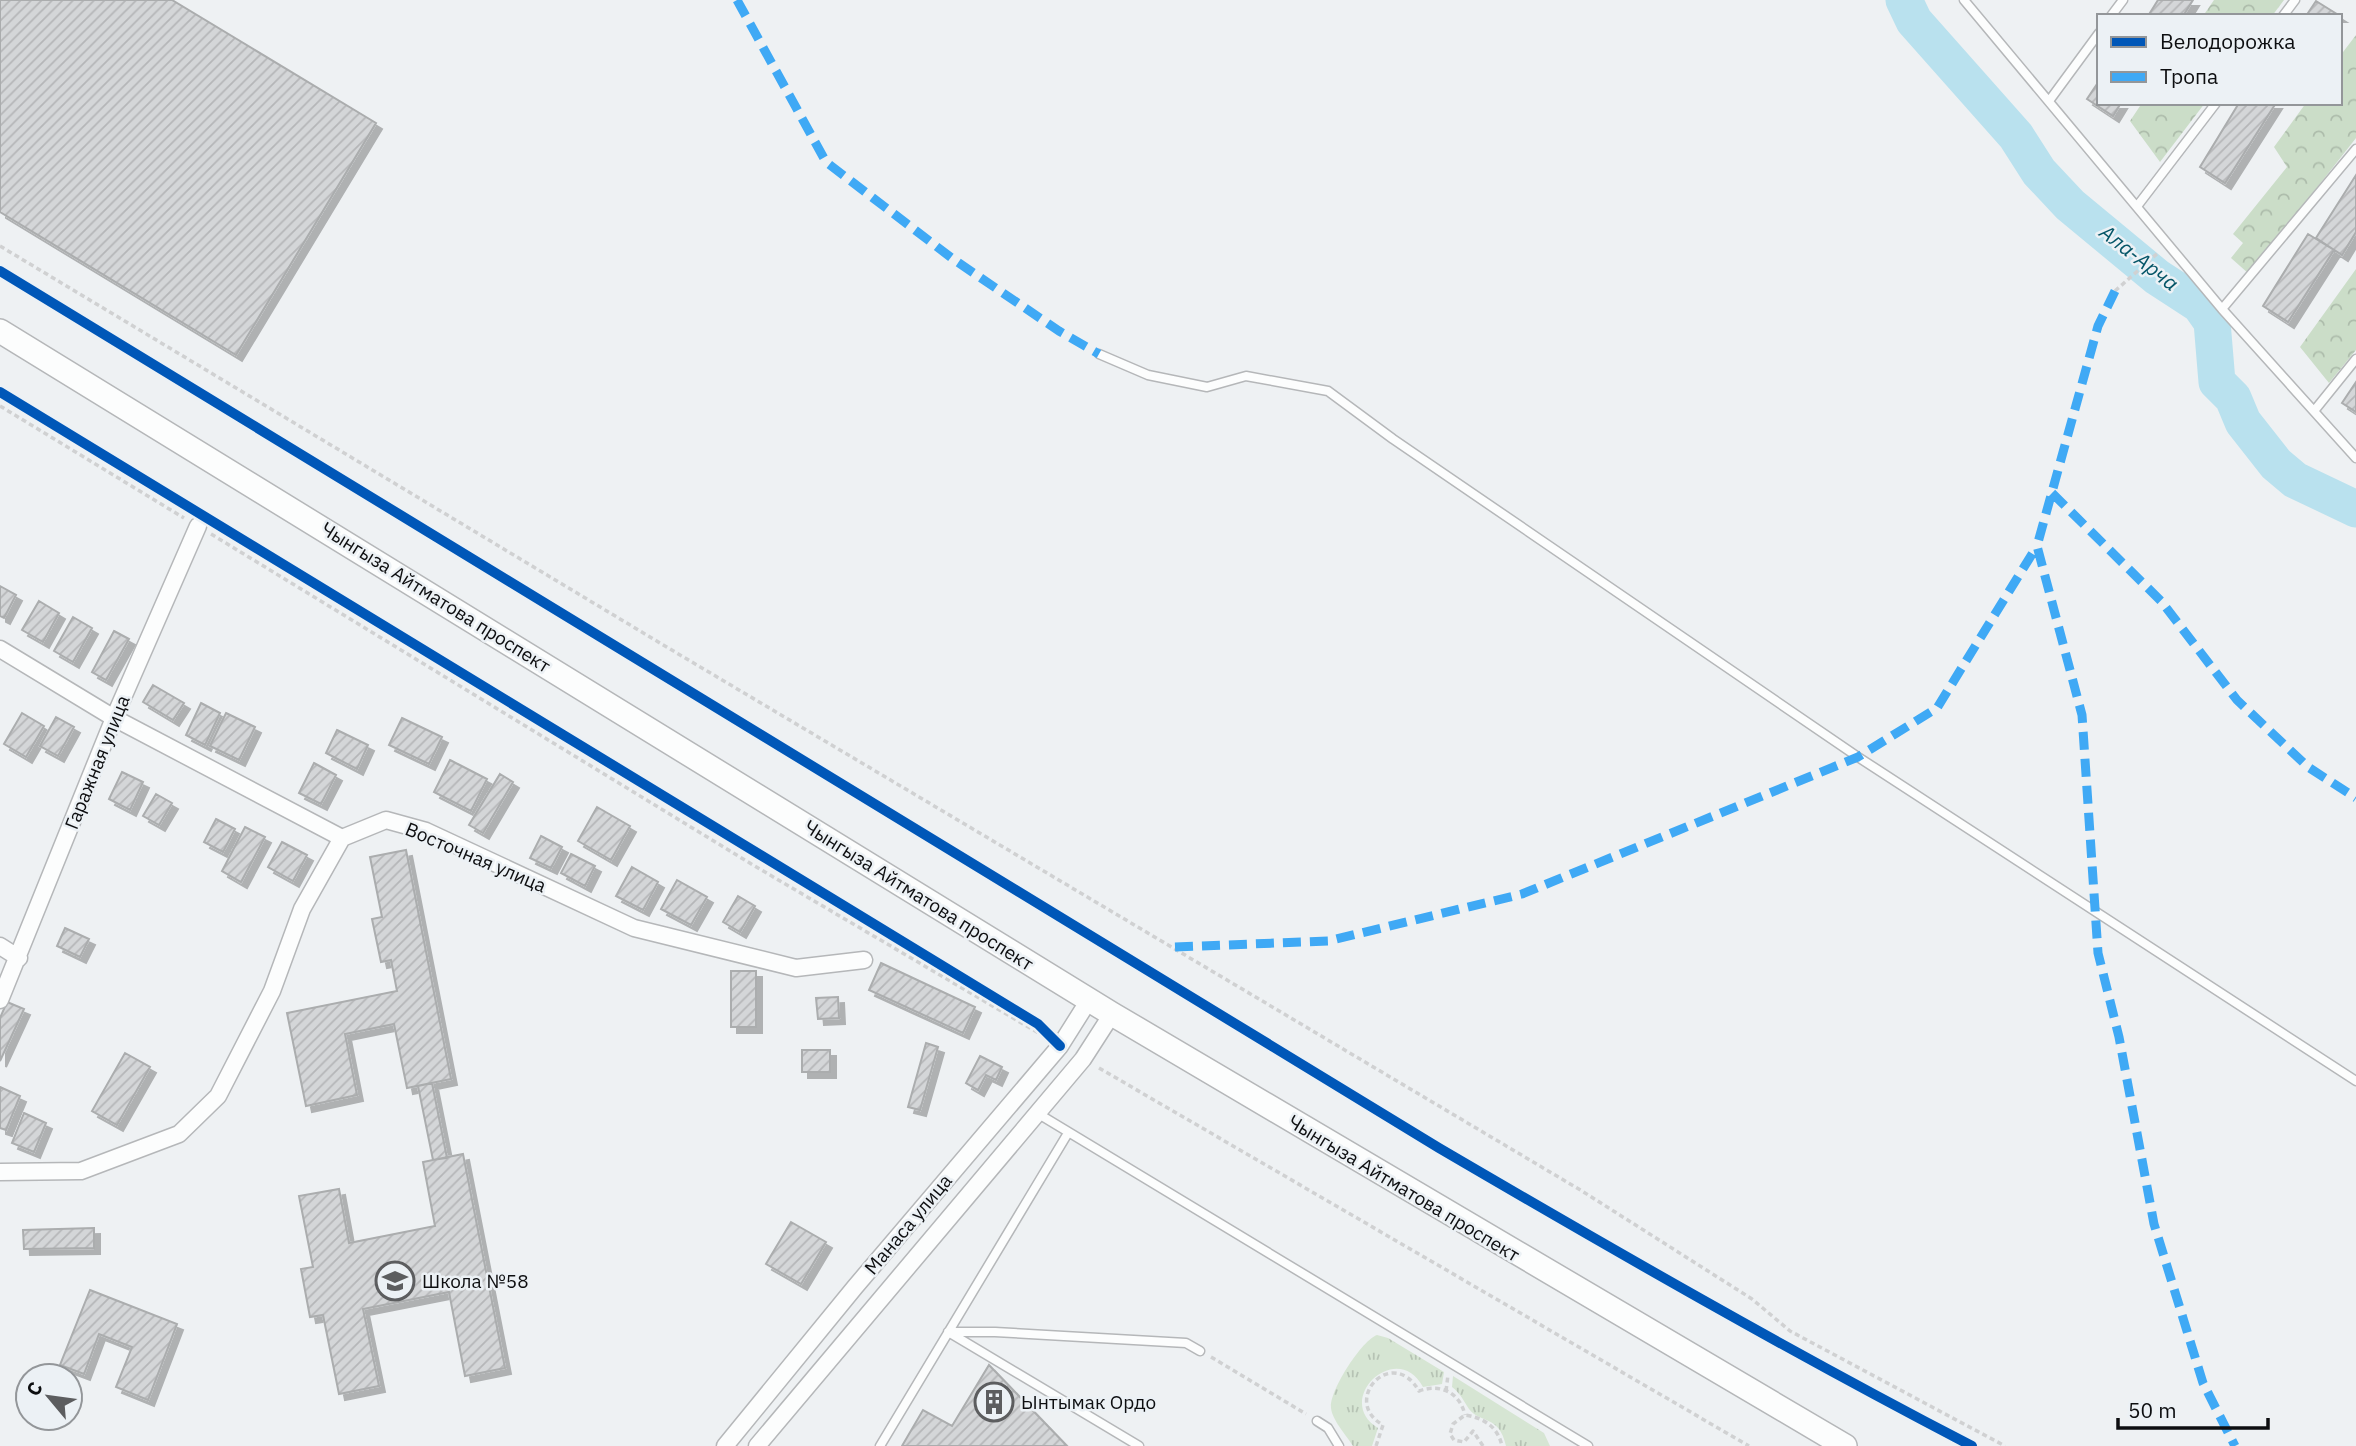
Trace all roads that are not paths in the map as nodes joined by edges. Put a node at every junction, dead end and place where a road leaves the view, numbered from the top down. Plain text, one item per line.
1 (1965, 0) edge
2 (2097, 36) edge
3 (2049, 101) junction
4 (2214, 105) edge
5 (2356, 149) edge
6 (2138, 205) junction
7 (2222, 309) junction
8 (0, 331) edge
9 (1099, 355) dead end
10 (2356, 359) edge
11 (2314, 411) junction
12 (2356, 458) edge
13 (200, 519) road end
14 (0, 649) edge
15 (114, 718) junction
16 (342, 838) junction
17 (0, 946) edge
18 (19, 958) junction
19 (864, 960) dead end
20 (0, 1000) edge
21 (1089, 1000) junction
22 (1112, 1014) junction
23 (2356, 1081) edge
24 (1037, 1113) junction
25 (1068, 1133) junction
26 (0, 1172) edge
27 (948, 1332) junction
28 (1200, 1351) road end
29 (1317, 1421) road end
30 (1570, 1436) junction
31 (1842, 1445) edge
32 (725, 1446) edge
33 (757, 1446) edge
34 (880, 1446) edge
35 (1139, 1446) edge
36 (1339, 1446) edge
37 (1564, 1446) edge
38 (1588, 1446) edge

1 - 3 lane
2 - 3 lane
3 - 6 lane
4 - 6 lane
5 - 7 lane
6 - 7 lane
7 - 11 lane
8 - 21 main road, Чынгыза Айтматова проспект
9 - 23 lane
10 - 11 lane
11 - 12 lane
13 - 15 street, Гаражная улица
14 - 15 street
15 - 16 street
15 - 18 street, Гаражная улица
16 - 19 street, Восточная улица
16 - 26 street
17 - 18 street
18 - 20 street, Гаражная улица
21 - 22 main road, Чынгыза Айтматова проспект
21 - 32 street, Манаса улица
22 - 24 street, Манаса улица
22 - 31 main road, Чынгыза Айтматова проспект
24 - 25 lane
24 - 33 street, Манаса улица
25 - 27 lane
25 - 30 lane
27 - 28 lane
27 - 34 lane
27 - 35 lane
29 - 36 lane
30 - 37 lane
30 - 38 lane

